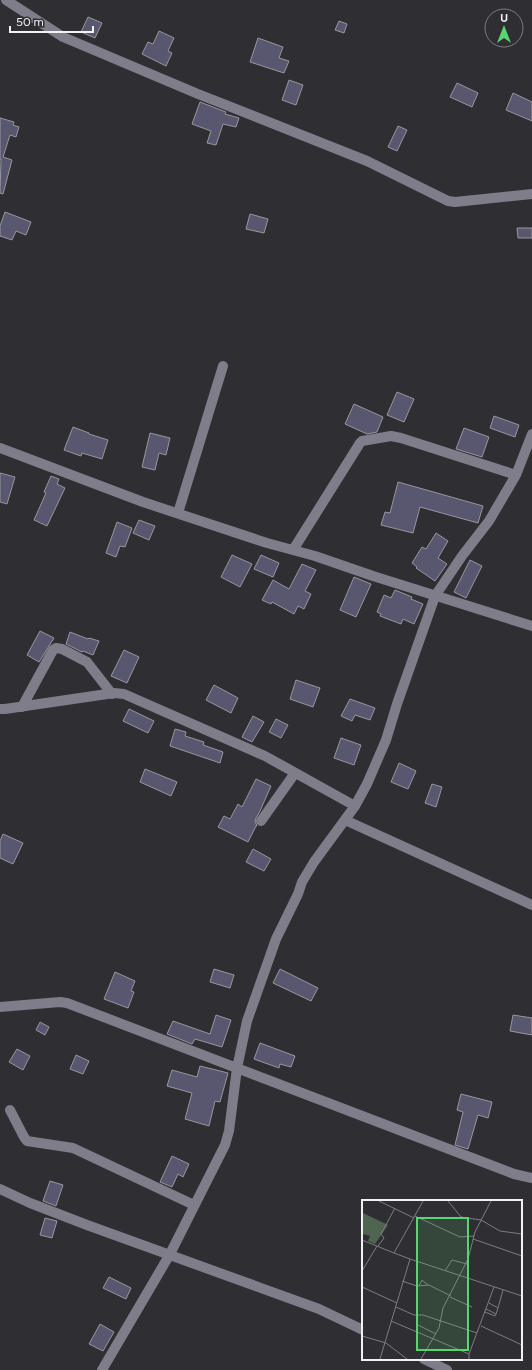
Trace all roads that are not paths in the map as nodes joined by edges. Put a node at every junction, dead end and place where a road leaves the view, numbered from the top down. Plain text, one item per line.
1 (6, 0) edge
2 (532, 194) edge
3 (223, 366) dead end
4 (532, 434) edge
5 (0, 448) edge
6 (516, 475) junction
7 (178, 513) junction
8 (293, 550) junction
9 (435, 596) junction
10 (532, 626) edge
11 (112, 694) junction
12 (22, 706) junction
13 (0, 708) edge
14 (295, 773) junction
15 (355, 806) junction
16 (345, 820) junction
17 (261, 821) dead end
18 (532, 905) edge
19 (0, 1008) edge
20 (237, 1068) junction
21 (10, 1110) dead end
22 (532, 1178) edge
23 (0, 1189) edge
24 (194, 1205) junction
25 (170, 1254) junction
26 (362, 1330) edge
27 (426, 1360) edge
28 (102, 1370) edge
29 (447, 1370) edge

1 - 2 street
3 - 7 street
4 - 6 street
5 - 7 street
6 - 8 street
6 - 9 street
7 - 8 street
8 - 9 street
9 - 10 street
9 - 15 street
11 - 12 street
11 - 12 street
11 - 14 street
12 - 13 street
14 - 15 street
14 - 17 street
15 - 16 street
16 - 18 street
16 - 20 street
19 - 20 street
20 - 22 street
20 - 24 street
21 - 24 street
23 - 25 street
24 - 25 street
25 - 26 street
25 - 28 street
27 - 29 street

